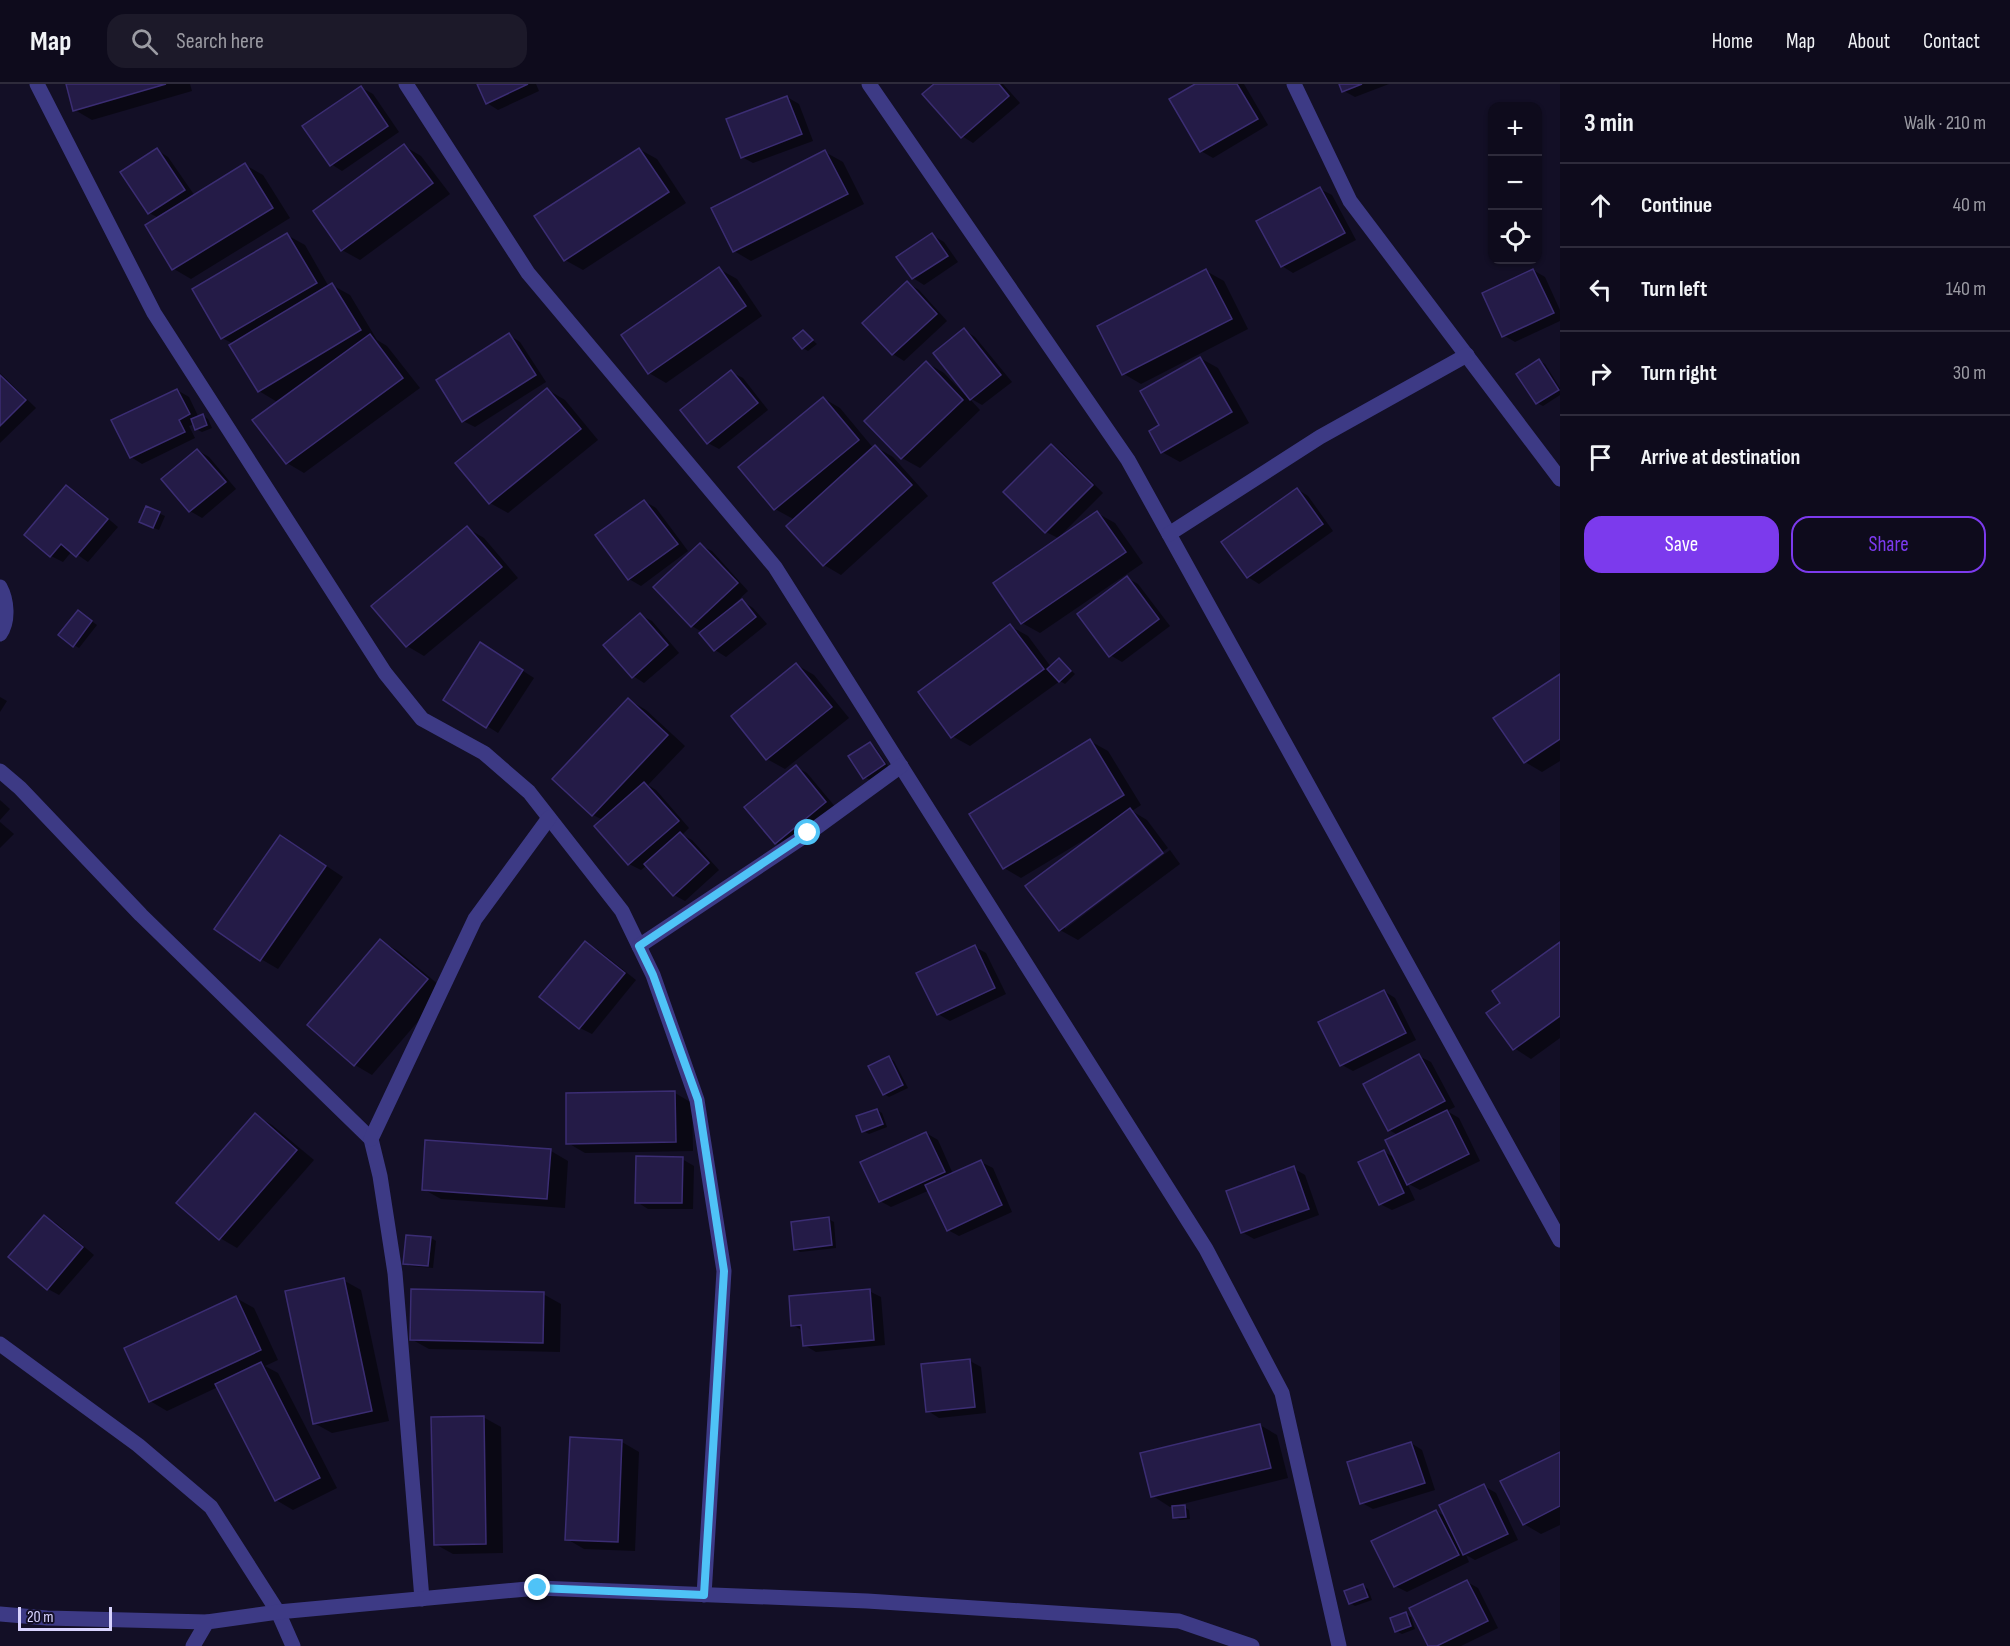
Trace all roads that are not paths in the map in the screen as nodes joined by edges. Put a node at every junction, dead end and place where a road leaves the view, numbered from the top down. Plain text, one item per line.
1 (38, 84) edge
2 (406, 84) edge
3 (869, 84) edge
4 (1294, 84) edge
5 (1467, 356) junction
6 (1560, 479) edge
7 (1169, 534) junction
8 (0, 587) edge
9 (0, 634) edge
10 (901, 766) junction
11 (0, 771) edge
12 (549, 818) junction
13 (639, 946) junction
14 (372, 1139) junction
15 (1560, 1240) edge
16 (0, 1344) edge
17 (704, 1595) junction
18 (422, 1599) junction
19 (278, 1612) junction
20 (0, 1614) edge
21 (207, 1622) junction
22 (193, 1646) edge
23 (293, 1646) edge
24 (1252, 1646) edge
25 (1339, 1646) edge

1 - 12 street
2 - 10 street
3 - 7 street
4 - 5 street
5 - 6 street
5 - 7 street
7 - 15 street
8 - 9 street
10 - 13 street
10 - 25 street
11 - 14 street
12 - 13 street
12 - 14 street
13 - 17 street
14 - 18 street
16 - 19 street
17 - 18 street
17 - 24 street
18 - 19 street
19 - 21 street
19 - 23 street
20 - 21 street
21 - 22 street

